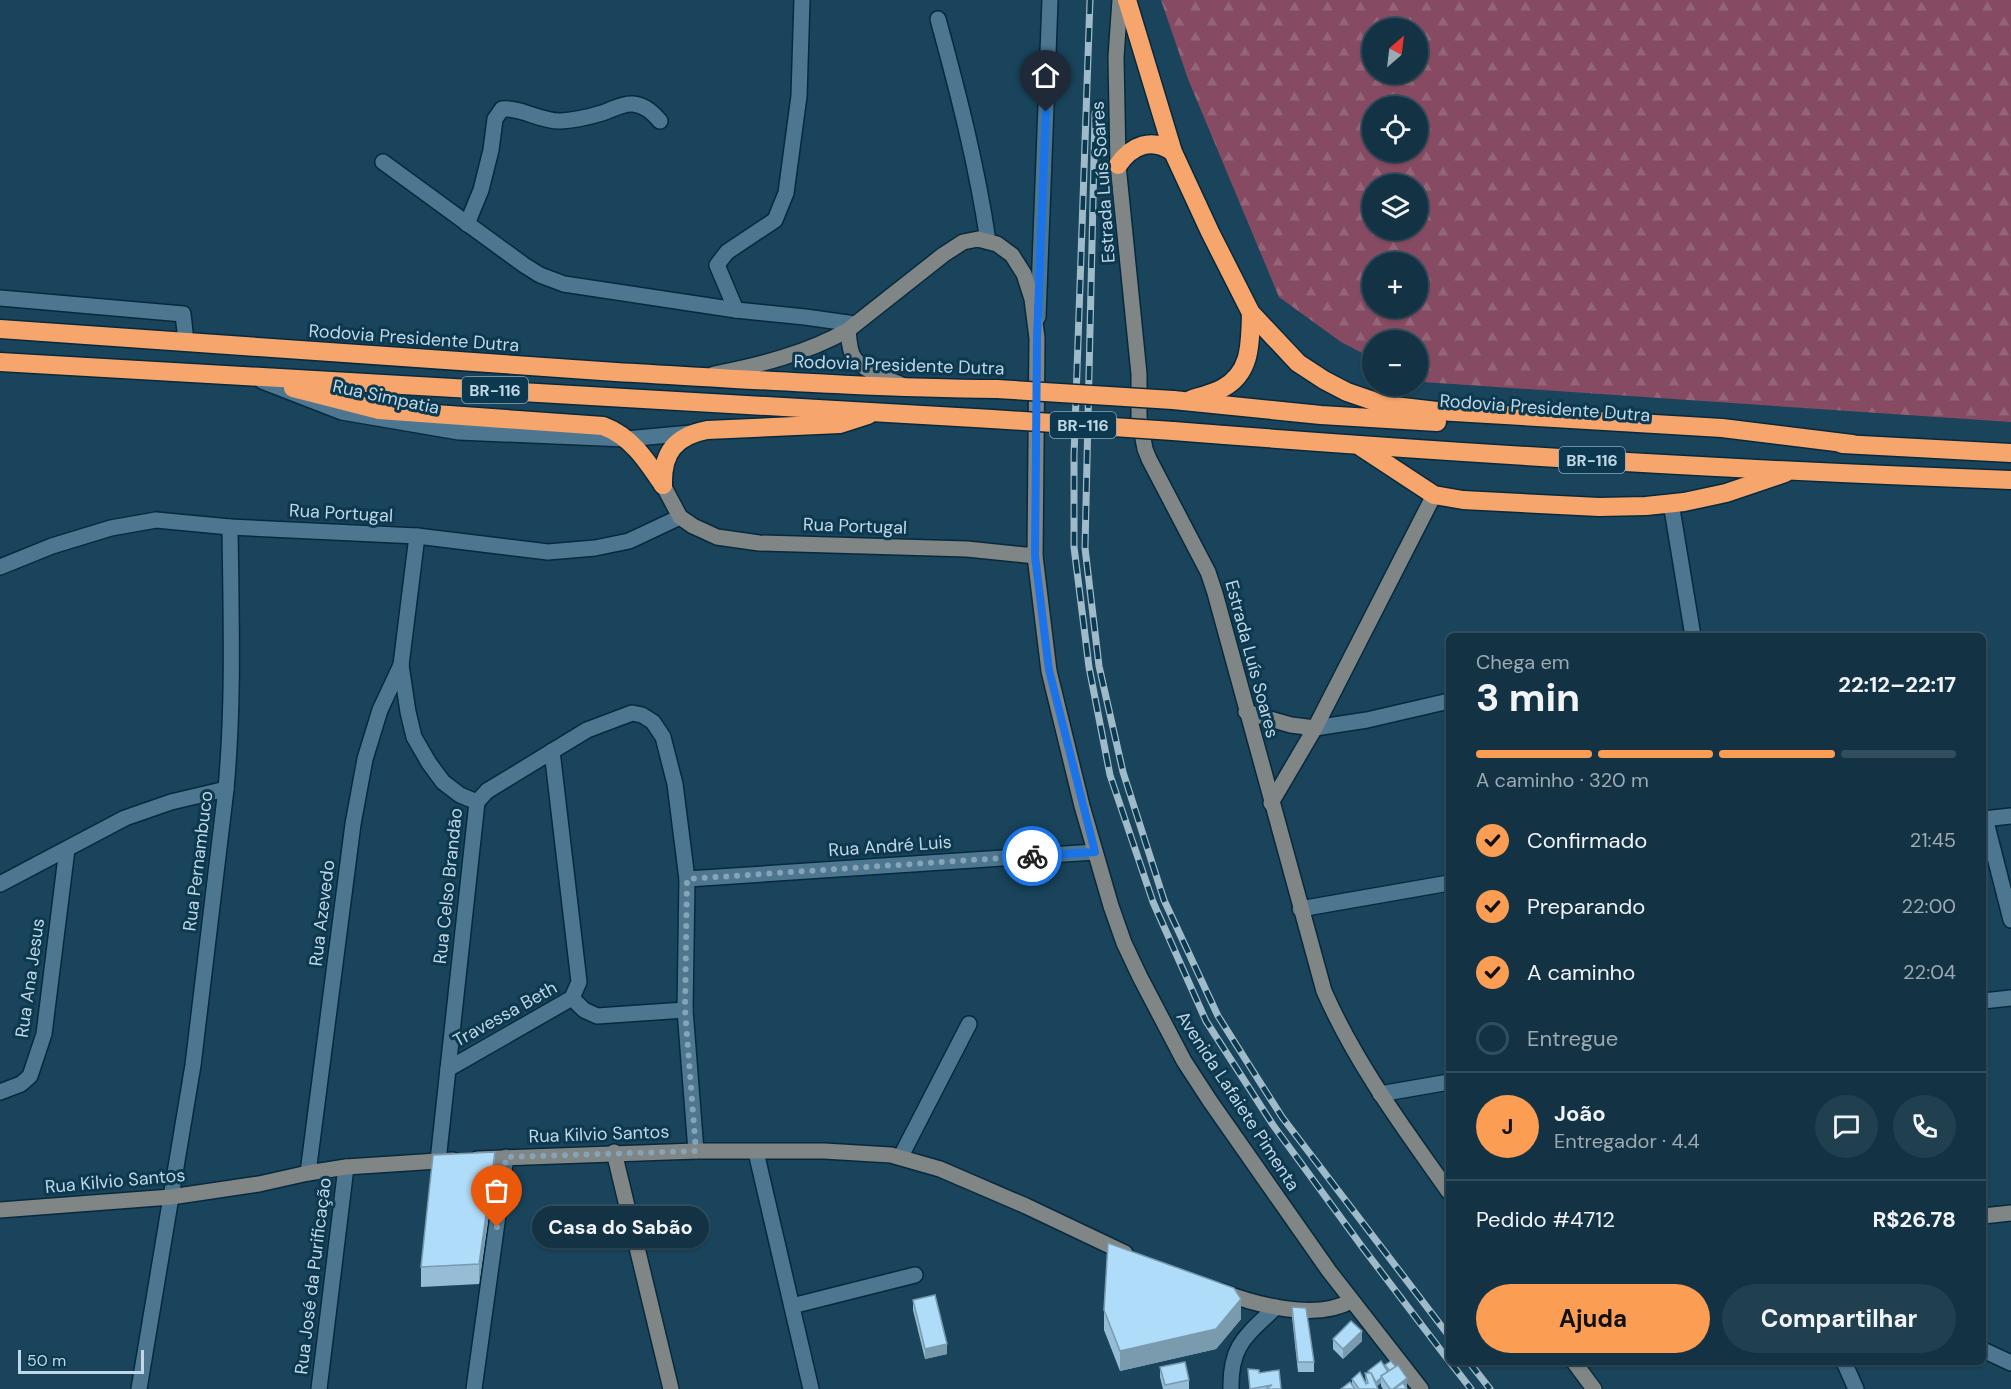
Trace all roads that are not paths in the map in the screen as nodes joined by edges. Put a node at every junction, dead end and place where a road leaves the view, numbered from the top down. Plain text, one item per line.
1 (802, 0) edge
2 (1050, 0) edge
3 (1120, 0) edge
4 (1127, 0) edge
5 (938, 19) dead end
6 (660, 120) dead end
7 (1173, 152) junction
8 (383, 162) dead end
9 (1118, 165) junction
10 (468, 225) junction
11 (988, 241) junction
12 (0, 298) edge
13 (736, 310) junction
14 (1251, 313) junction
15 (0, 320) edge
16 (852, 327) junction
17 (0, 329) edge
18 (185, 332) junction
19 (1037, 338) junction
20 (0, 362) edge
21 (447, 362) junction
22 (702, 377) junction
23 (257, 378) junction
24 (909, 388) junction
25 (1179, 401) junction
26 (878, 412) junction
27 (691, 433) junction
28 (626, 439) junction
29 (1852, 444) junction
30 (1360, 446) junction
31 (2011, 453) edge
32 (1793, 470) junction
33 (2011, 480) edge
34 (663, 485) junction
35 (1434, 495) junction
36 (1671, 503) junction
37 (680, 517) junction
38 (230, 526) junction
39 (417, 537) junction
40 (1035, 556) junction
41 (0, 567) edge
42 (1693, 633) edge
43 (401, 665) junction
44 (1446, 702) edge
45 (1246, 712) junction
46 (1315, 728) junction
47 (552, 751) junction
48 (226, 789) junction
49 (477, 802) junction
50 (1271, 803) junction
51 (2011, 816) edge
52 (1986, 819) edge
53 (1986, 826) edge
54 (66, 849) junction
55 (1095, 852) junction
56 (687, 879) junction
57 (0, 884) edge
58 (1446, 884) edge
59 (1300, 909) junction
60 (2011, 920) edge
61 (572, 998) junction
62 (2011, 998) edge
63 (1986, 1001) edge
64 (685, 1010) junction
65 (969, 1024) dead end
66 (448, 1069) junction
67 (1446, 1083) edge
68 (0, 1092) edge
69 (1380, 1094) junction
70 (696, 1151) junction
71 (614, 1152) junction
72 (756, 1152) junction
73 (901, 1156) junction
74 (506, 1157) junction
75 (438, 1161) junction
76 (346, 1167) junction
77 (308, 1173) junction
78 (1446, 1188) edge
79 (171, 1197) junction
80 (0, 1210) edge
81 (2011, 1213) edge
82 (1986, 1216) edge
83 (1142, 1261) edge
84 (915, 1275) dead end
85 (1210, 1287) edge
86 (1352, 1301) junction
87 (792, 1306) junction
88 (1276, 1307) junction
89 (1986, 1351) edge
90 (2011, 1363) edge
91 (1576, 1365) edge
92 (1845, 1365) edge
93 (139, 1389) edge
94 (319, 1389) edge
95 (474, 1389) edge
96 (671, 1389) edge
97 (811, 1389) edge
98 (1230, 1389) edge
99 (1421, 1389) edge
100 (1594, 1389) edge
101 (1856, 1389) edge

1 - 13 street
2 - 19 street
3 - 9 main road, Estrada Luís Soares
4 - 7 highway
5 - 11 street
6 - 10 street
7 - 9 highway
7 - 14 highway
8 - 10 street
9 - 45 main road, Estrada Luís Soares
10 - 13 street
11 - 16 main road
11 - 19 main road, Avenida Lafaiete Pimenta
12 - 18 street
13 - 16 street
14 - 25 highway
14 - 29 highway
15 - 18 highway
16 - 22 main road
16 - 24 main road
17 - 21 highway, Rodovia Presidente Dutra / BR-116
18 - 21 highway
19 - 40 main road, Avenida Lafaiete Pimenta
20 - 23 highway, BR-116
21 - 22 highway, Rodovia Presidente Dutra / BR-116
22 - 24 highway, Rodovia Presidente Dutra / BR-116
23 - 26 highway, BR-116
23 - 28 highway
24 - 25 highway, Rodovia Presidente Dutra / BR-116, bridge
25 - 29 highway, Rodovia Presidente Dutra / BR-116
26 - 27 highway
26 - 30 highway, BR-116, bridge
27 - 28 street
27 - 34 highway
28 - 34 highway
29 - 31 highway, Rodovia Presidente Dutra / BR-116
30 - 32 highway, BR-116
30 - 35 highway
32 - 33 highway, BR-116
32 - 36 highway
34 - 37 main road
35 - 36 highway
35 - 46 main road
36 - 42 street
37 - 39 street, Rua Portugal
37 - 40 main road, Rua Portugal
38 - 39 street, Rua Portugal
38 - 41 street, Rua Portugal
38 - 48 street, Rua Pernambuco
39 - 43 street, Rua Celso Brandão
40 - 55 main road, Avenida Lafaiete Pimenta
43 - 49 street, Rua Celso Brandão
43 - 77 street, Rua Azevedo
44 - 46 street
45 - 46 main road
45 - 50 main road, Estrada Luís Soares
46 - 50 main road
47 - 49 street
47 - 56 street
47 - 61 street
48 - 54 street
48 - 79 street, Rua Pernambuco
49 - 66 street, Rua Celso Brandão
50 - 59 main road, Estrada Luís Soares
51 - 52 street
53 - 60 street
54 - 57 street
54 - 68 street, Rua Ana Jesus
55 - 56 street, Rua André Luis
55 - 86 main road, Avenida Lafaiete Pimenta
56 - 64 street
58 - 59 street
59 - 69 main road, Estrada Luís Soares
61 - 64 street, Travessa Beth
61 - 66 street, Travessa Beth
62 - 63 street
64 - 70 street
65 - 73 street
66 - 75 street, Rua Celso Brandão
67 - 69 street
69 - 78 main road, Estrada Luís Soares
70 - 71 main road, Rua Kilvio Santos
70 - 72 main road, Rua Kilvio Santos
71 - 74 main road, Rua Kilvio Santos
71 - 96 main road
72 - 73 main road, Rua Kilvio Santos
72 - 87 street
73 - 83 main road, Rua Kilvio Santos
74 - 75 main road, Rua Kilvio Santos
74 - 95 street
75 - 76 main road, Rua Kilvio Santos
76 - 77 main road, Rua Kilvio Santos
76 - 94 street, Rua José da Purificação
77 - 79 main road, Rua Kilvio Santos
79 - 80 main road, Rua Kilvio Santos
79 - 93 street, Rua Pernambuco
81 - 82 main road
84 - 87 street
85 - 88 main road
86 - 88 main road
86 - 99 main road, Avenida Lafaiete Pimenta
87 - 97 street
88 - 98 street
89 - 90 street
91 - 100 main road
92 - 101 street

